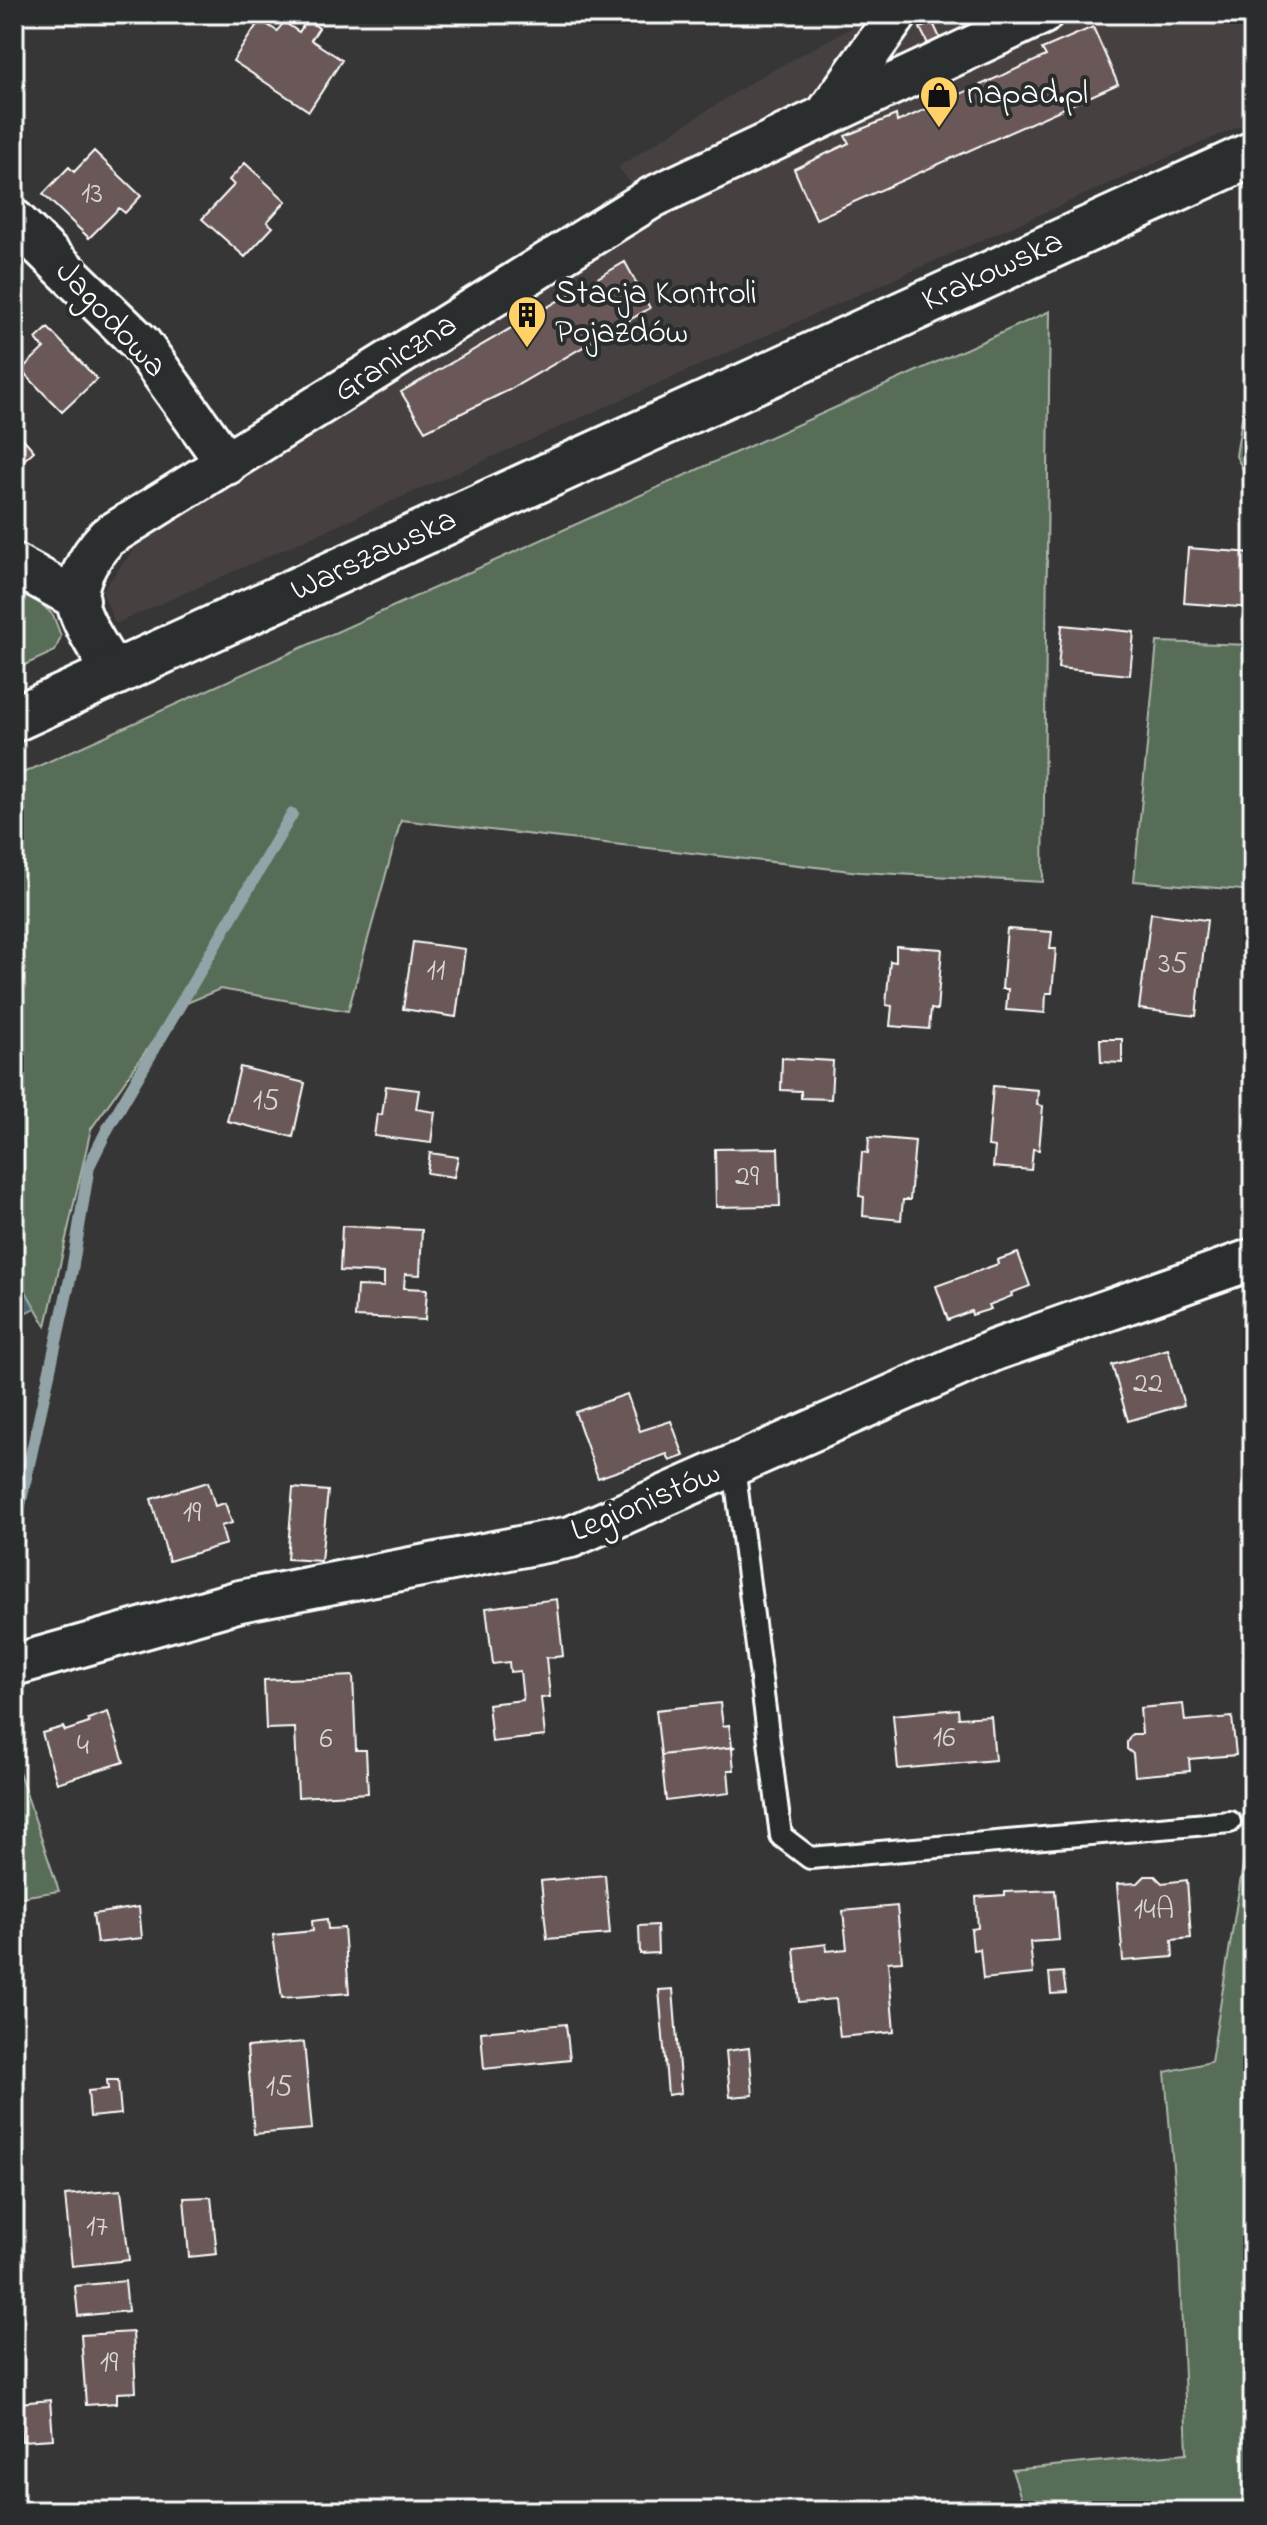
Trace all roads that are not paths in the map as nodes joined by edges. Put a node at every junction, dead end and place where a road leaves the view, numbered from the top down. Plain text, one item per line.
1 (897, 14) edge
2 (1042, 14) edge
3 (825, 116) junction
4 (1253, 154) edge
5 (14, 220) edge
6 (733, 391) joint
7 (227, 464) junction
8 (14, 564) edge
9 (79, 600) junction
10 (114, 674) junction
11 (14, 719) edge
12 (1253, 1259) edge
13 (734, 1466) junction
14 (14, 1665) edge
15 (1230, 1822) dead end

1 - 3 street, Graniczna
2 - 3 street, Graniczna
3 - 7 street, Graniczna
4 - 6 main road, Krakowska
5 - 7 street, Jagodowa
6 - 10 main road, Warszawska
7 - 9 street, Graniczna
8 - 9 street
9 - 10 street
10 - 11 main road, Warszawska
12 - 13 street, Legionistów
13 - 14 street, Legionistów
13 - 15 lane

